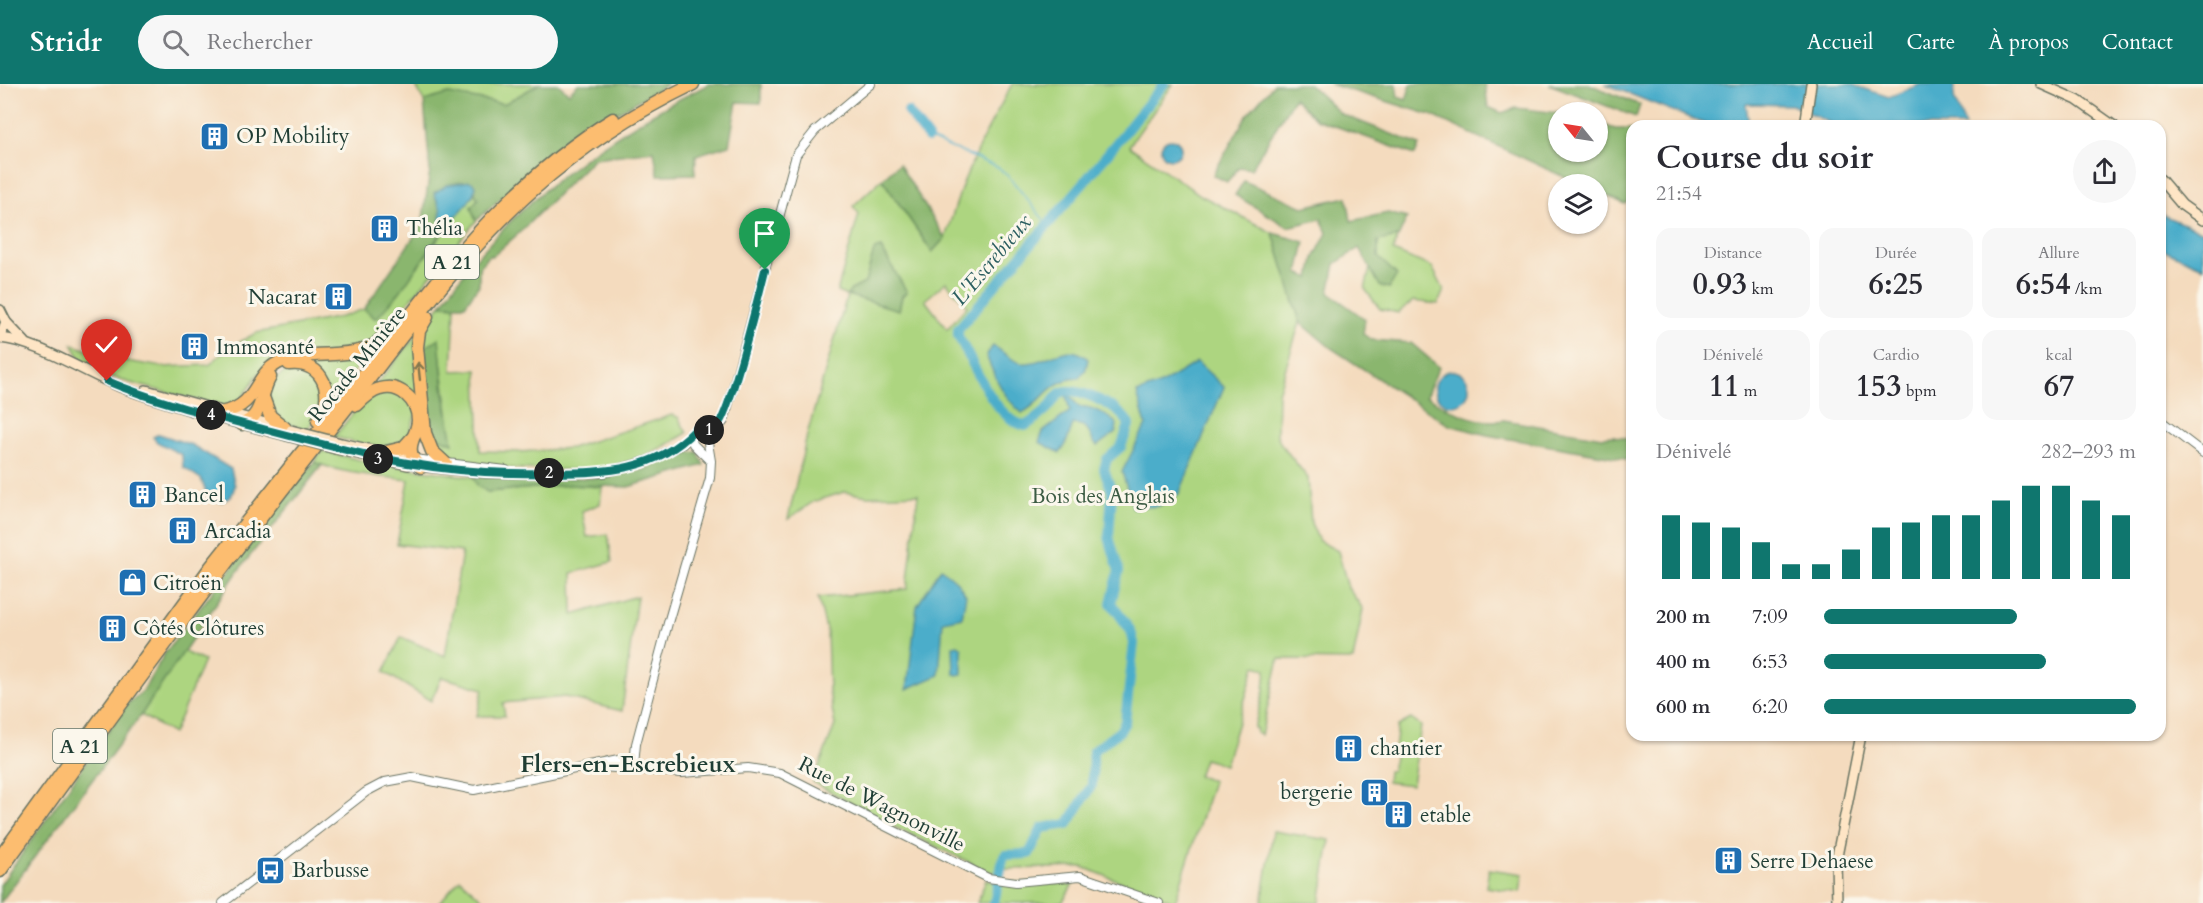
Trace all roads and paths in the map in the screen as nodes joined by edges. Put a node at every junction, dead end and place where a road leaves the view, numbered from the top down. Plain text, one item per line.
1 (674, 84) edge
2 (693, 84) edge
3 (870, 84) edge
4 (1811, 84) edge
5 (2041, 84) edge
6 (1805, 120) edge
7 (2106, 120) edge
8 (2166, 186) edge
9 (2203, 220) edge
10 (462, 264) junction
11 (431, 288) junction
12 (0, 310) edge
13 (6, 322) junction
14 (0, 337) edge
15 (34, 348) junction
16 (80, 369) junction
17 (263, 397) junction
18 (248, 400) junction
19 (224, 412) junction
20 (726, 412) junction
21 (248, 421) junction
22 (2166, 425) edge
23 (703, 430) junction
24 (288, 431) junction
25 (420, 434) junction
26 (325, 435) junction
27 (691, 436) junction
28 (708, 441) junction
29 (339, 446) junction
30 (697, 447) junction
31 (382, 453) junction
32 (2203, 453) edge
33 (660, 456) junction
34 (414, 462) junction
35 (292, 463) junction
36 (446, 464) junction
37 (711, 469) junction
38 (544, 473) junction
39 (1860, 741) edge
40 (629, 763) junction
41 (0, 857) edge
42 (0, 872) edge
43 (223, 903) edge
44 (1159, 903) edge
45 (1837, 903) edge

1 - 11 highway, Rocade Minière / A 21
2 - 10 highway, Rocade Minière / A 21
3 - 20 street
4 - 6 main road
5 - 7 main road
8 - 9 main road
25 -> 10 highway
10 - 26 highway, Rocade Minière / A 21
11 - 18 highway
11 - 35 highway, Rocade Minière / A 21
12 - 13 main road
13 - 14 main road
13 - 15 main road
14 - 15 main road
15 - 16 main road
16 - 19 main road
16 - 21 main road
17 - 21 highway
17 - 24 highway
17 - 35 highway
18 - 19 highway
18 - 21 highway
19 - 21 main road
20 - 23 street
20 - 28 street
21 - 24 main road
22 - 32 street
23 - 27 street
23 - 28 street
24 - 29 main road, bridge
25 - 26 highway
25 - 31 highway
25 - 34 highway
25 - 36 highway
26 - 42 highway, Rocade Minière / A 21
27 - 30 street
27 - 33 street
28 - 30 street
28 - 37 street
29 - 31 main road
29 - 34 main road
30 - 33 street
30 - 37 street
31 - 34 main road
33 - 38 street
34 - 36 street
34 - 38 street
35 - 41 highway, Rocade Minière / A 21
36 - 38 street
37 - 40 street
39 - 45 main road
40 - 43 street, Rue de Wagnonville
40 - 44 street, Rue de Wagnonville

